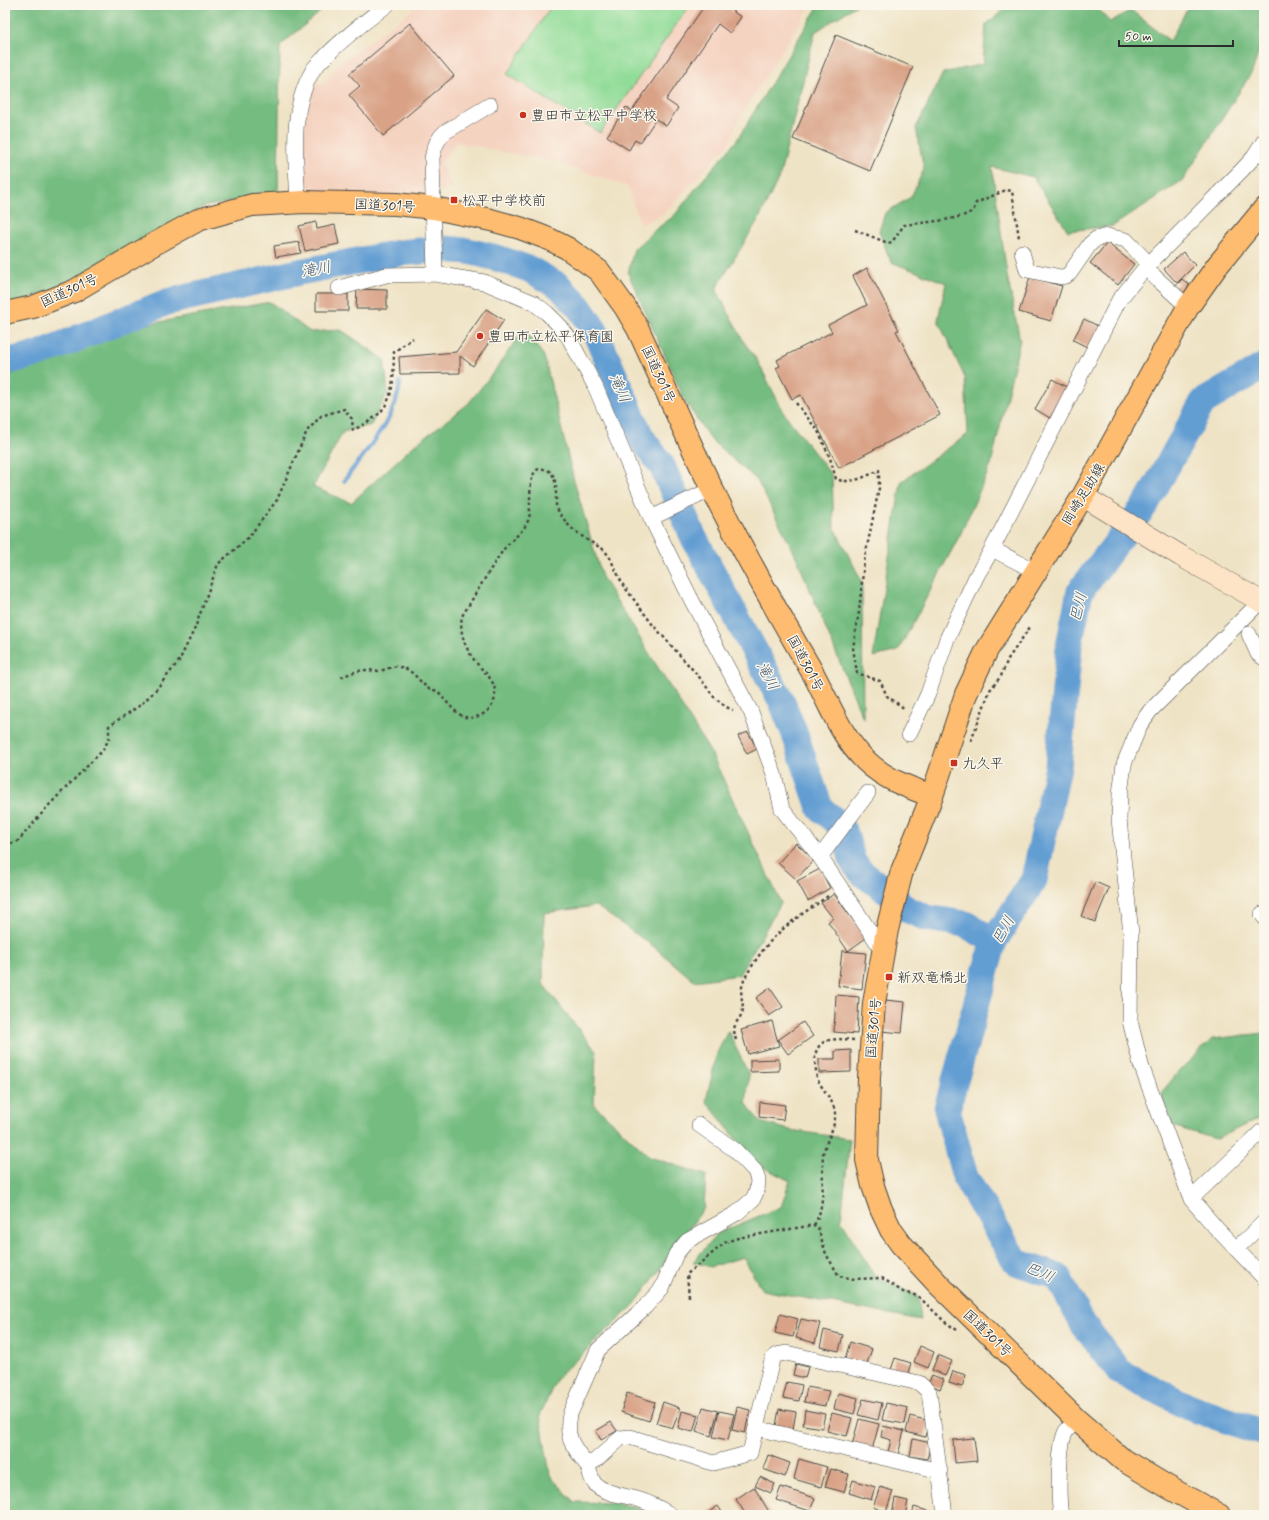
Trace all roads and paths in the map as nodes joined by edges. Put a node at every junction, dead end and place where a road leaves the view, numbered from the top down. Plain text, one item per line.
1 (386, 5) edge
2 (490, 105) dead end
3 (1264, 141) edge
4 (298, 202) junction
5 (1264, 209) edge
6 (434, 217) junction
7 (855, 230) dead end
8 (1022, 252) joint
9 (1147, 266) junction
10 (435, 274) junction
11 (339, 288) dead end
12 (1188, 307) junction
13 (5, 313) edge
14 (413, 338) dead end
15 (796, 403) dead end
16 (712, 489) junction
17 (1083, 496) junction
18 (651, 518) junction
19 (992, 549) junction
20 (1036, 571) junction
21 (1263, 601) edge
22 (1030, 627) dead end
23 (1249, 634) dead end
24 (1264, 658) edge
25 (341, 677) dead end
26 (751, 712) junction
27 (909, 712) dead end
28 (909, 734) dead end
29 (971, 742) dead end
30 (868, 793) dead end
31 (932, 796) junction
32 (5, 845) edge
33 (824, 852) junction
34 (840, 888) junction
35 (883, 951) junction
36 (736, 1040) dead end
37 (860, 1040) dead end
38 (699, 1125) dead end
39 (1264, 1132) edge
40 (1191, 1199) junction
41 (1264, 1222) edge
42 (814, 1225) junction
43 (1236, 1249) junction
44 (1264, 1278) edge
45 (689, 1297) dead end
46 (959, 1331) dead end
47 (1077, 1420) junction
48 (756, 1428) junction
49 (587, 1465) junction
50 (940, 1471) junction
51 (671, 1515) edge
52 (945, 1515) edge
53 (1061, 1515) edge
54 (1219, 1515) edge

1 - 4 street
2 - 6 street
3 - 9 street
4 - 6 main road, 国道301号
4 - 13 main road, 国道301号
5 - 12 main road, 岡崎足助線
6 - 10 street
6 - 16 main road, 国道301号
7 - 8 path
8 - 9 street
9 - 12 street
9 - 19 street
10 - 11 street
10 - 18 street
12 - 17 main road, 岡崎足助線
14 - 32 path
15 - 27 path
16 - 18 street
16 - 31 main road, 国道301号
17 - 20 main road, 岡崎足助線
17 - 21 street
18 - 26 street
19 - 20 street
19 - 28 street
20 - 31 main road, 岡崎足助線
21 - 40 street
22 - 29 path
23 - 24 street
25 - 26 path
26 - 33 street
30 - 33 street
31 - 35 main road, 国道301号
33 - 34 street
34 - 35 street
34 - 36 path
35 - 47 main road, 国道301号
37 - 42 path
38 - 49 street
39 - 40 street
40 - 43 street
41 - 43 street
42 - 45 path
42 - 46 path
43 - 44 street
47 - 53 street
47 - 54 main road, 国道301号
48 - 49 street
48 - 50 street
48 - 50 street
49 - 51 street
50 - 52 street

